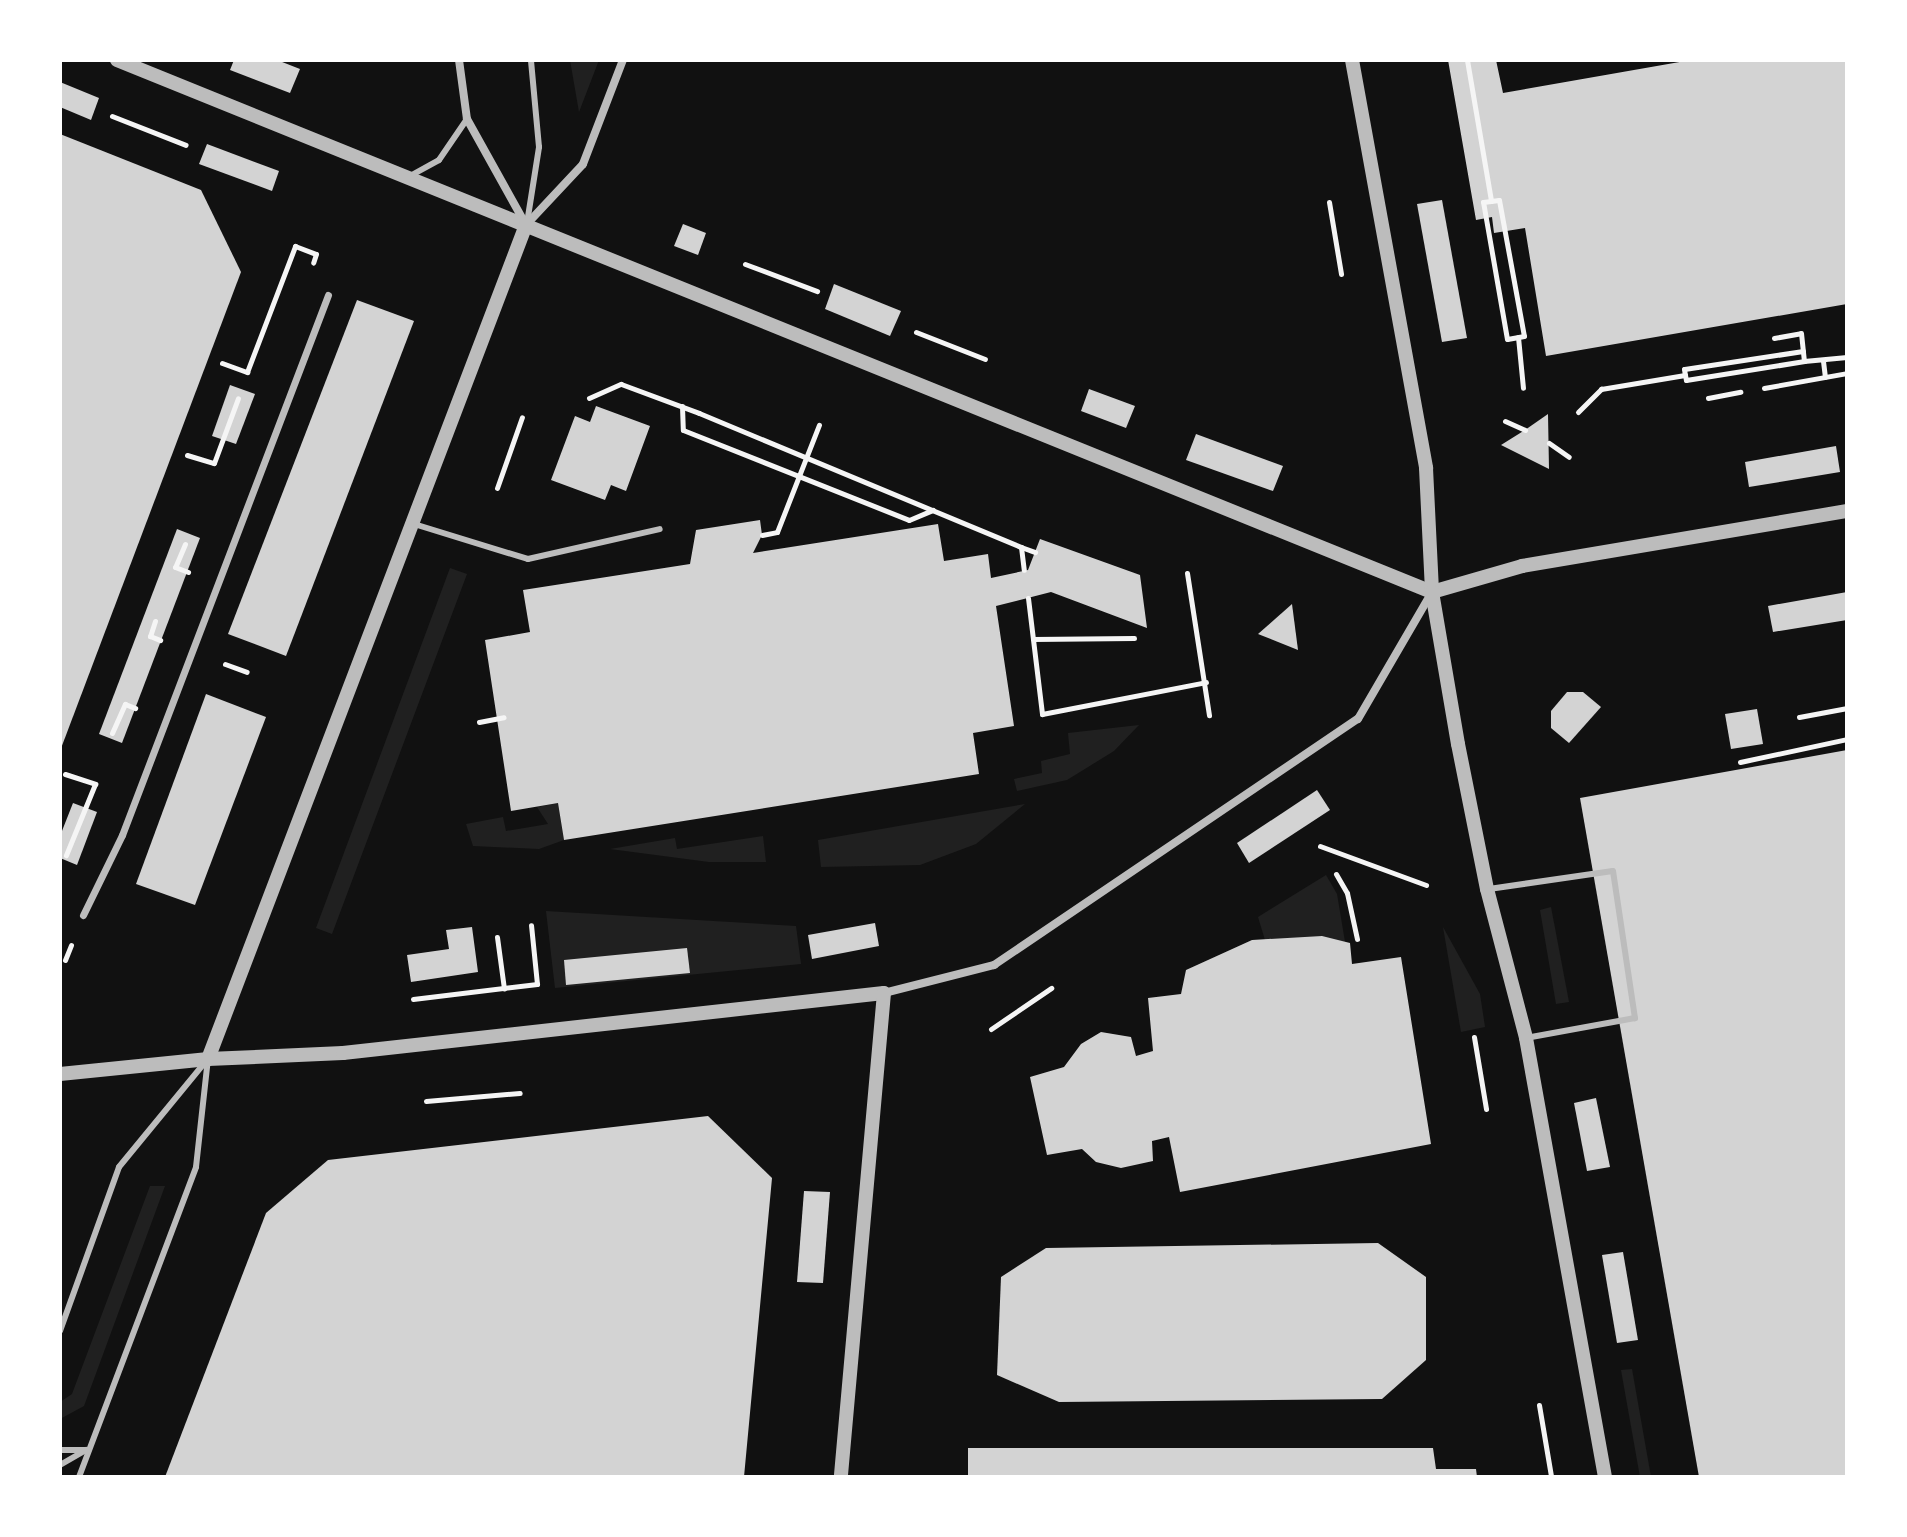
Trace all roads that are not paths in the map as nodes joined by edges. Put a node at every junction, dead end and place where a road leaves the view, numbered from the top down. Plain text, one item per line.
1 (117, 60) edge
2 (459, 60) edge
3 (531, 60) edge
4 (623, 60) edge
5 (1352, 60) edge
6 (467, 119) junction
7 (410, 176) junction
8 (526, 225) junction
9 (328, 295) dead end
10 (1847, 511) edge
11 (414, 524) junction
12 (660, 529) dead end
13 (1432, 592) junction
14 (1487, 889) junction
15 (83, 915) dead end
16 (884, 993) junction
17 (1526, 1038) junction
18 (208, 1059) junction
19 (60, 1074) edge
20 (60, 1331) edge
21 (60, 1450) edge
22 (86, 1450) junction
23 (60, 1465) edge
24 (79, 1477) edge
25 (841, 1477) edge
26 (1605, 1477) edge

1 - 7 street
2 - 6 street
3 - 8 lane
4 - 8 street
5 - 13 street
6 - 7 lane
6 - 8 street
7 - 8 street
8 - 11 street
8 - 13 street
9 - 15 street
10 - 13 street
11 - 12 lane
11 - 18 street
13 - 14 street
13 - 16 street
14 - 17 street
14 - 17 lane
16 - 18 street
16 - 25 street
17 - 26 street
18 - 19 street
18 - 20 lane
18 - 22 lane
21 - 22 lane
22 - 23 lane
22 - 24 lane

